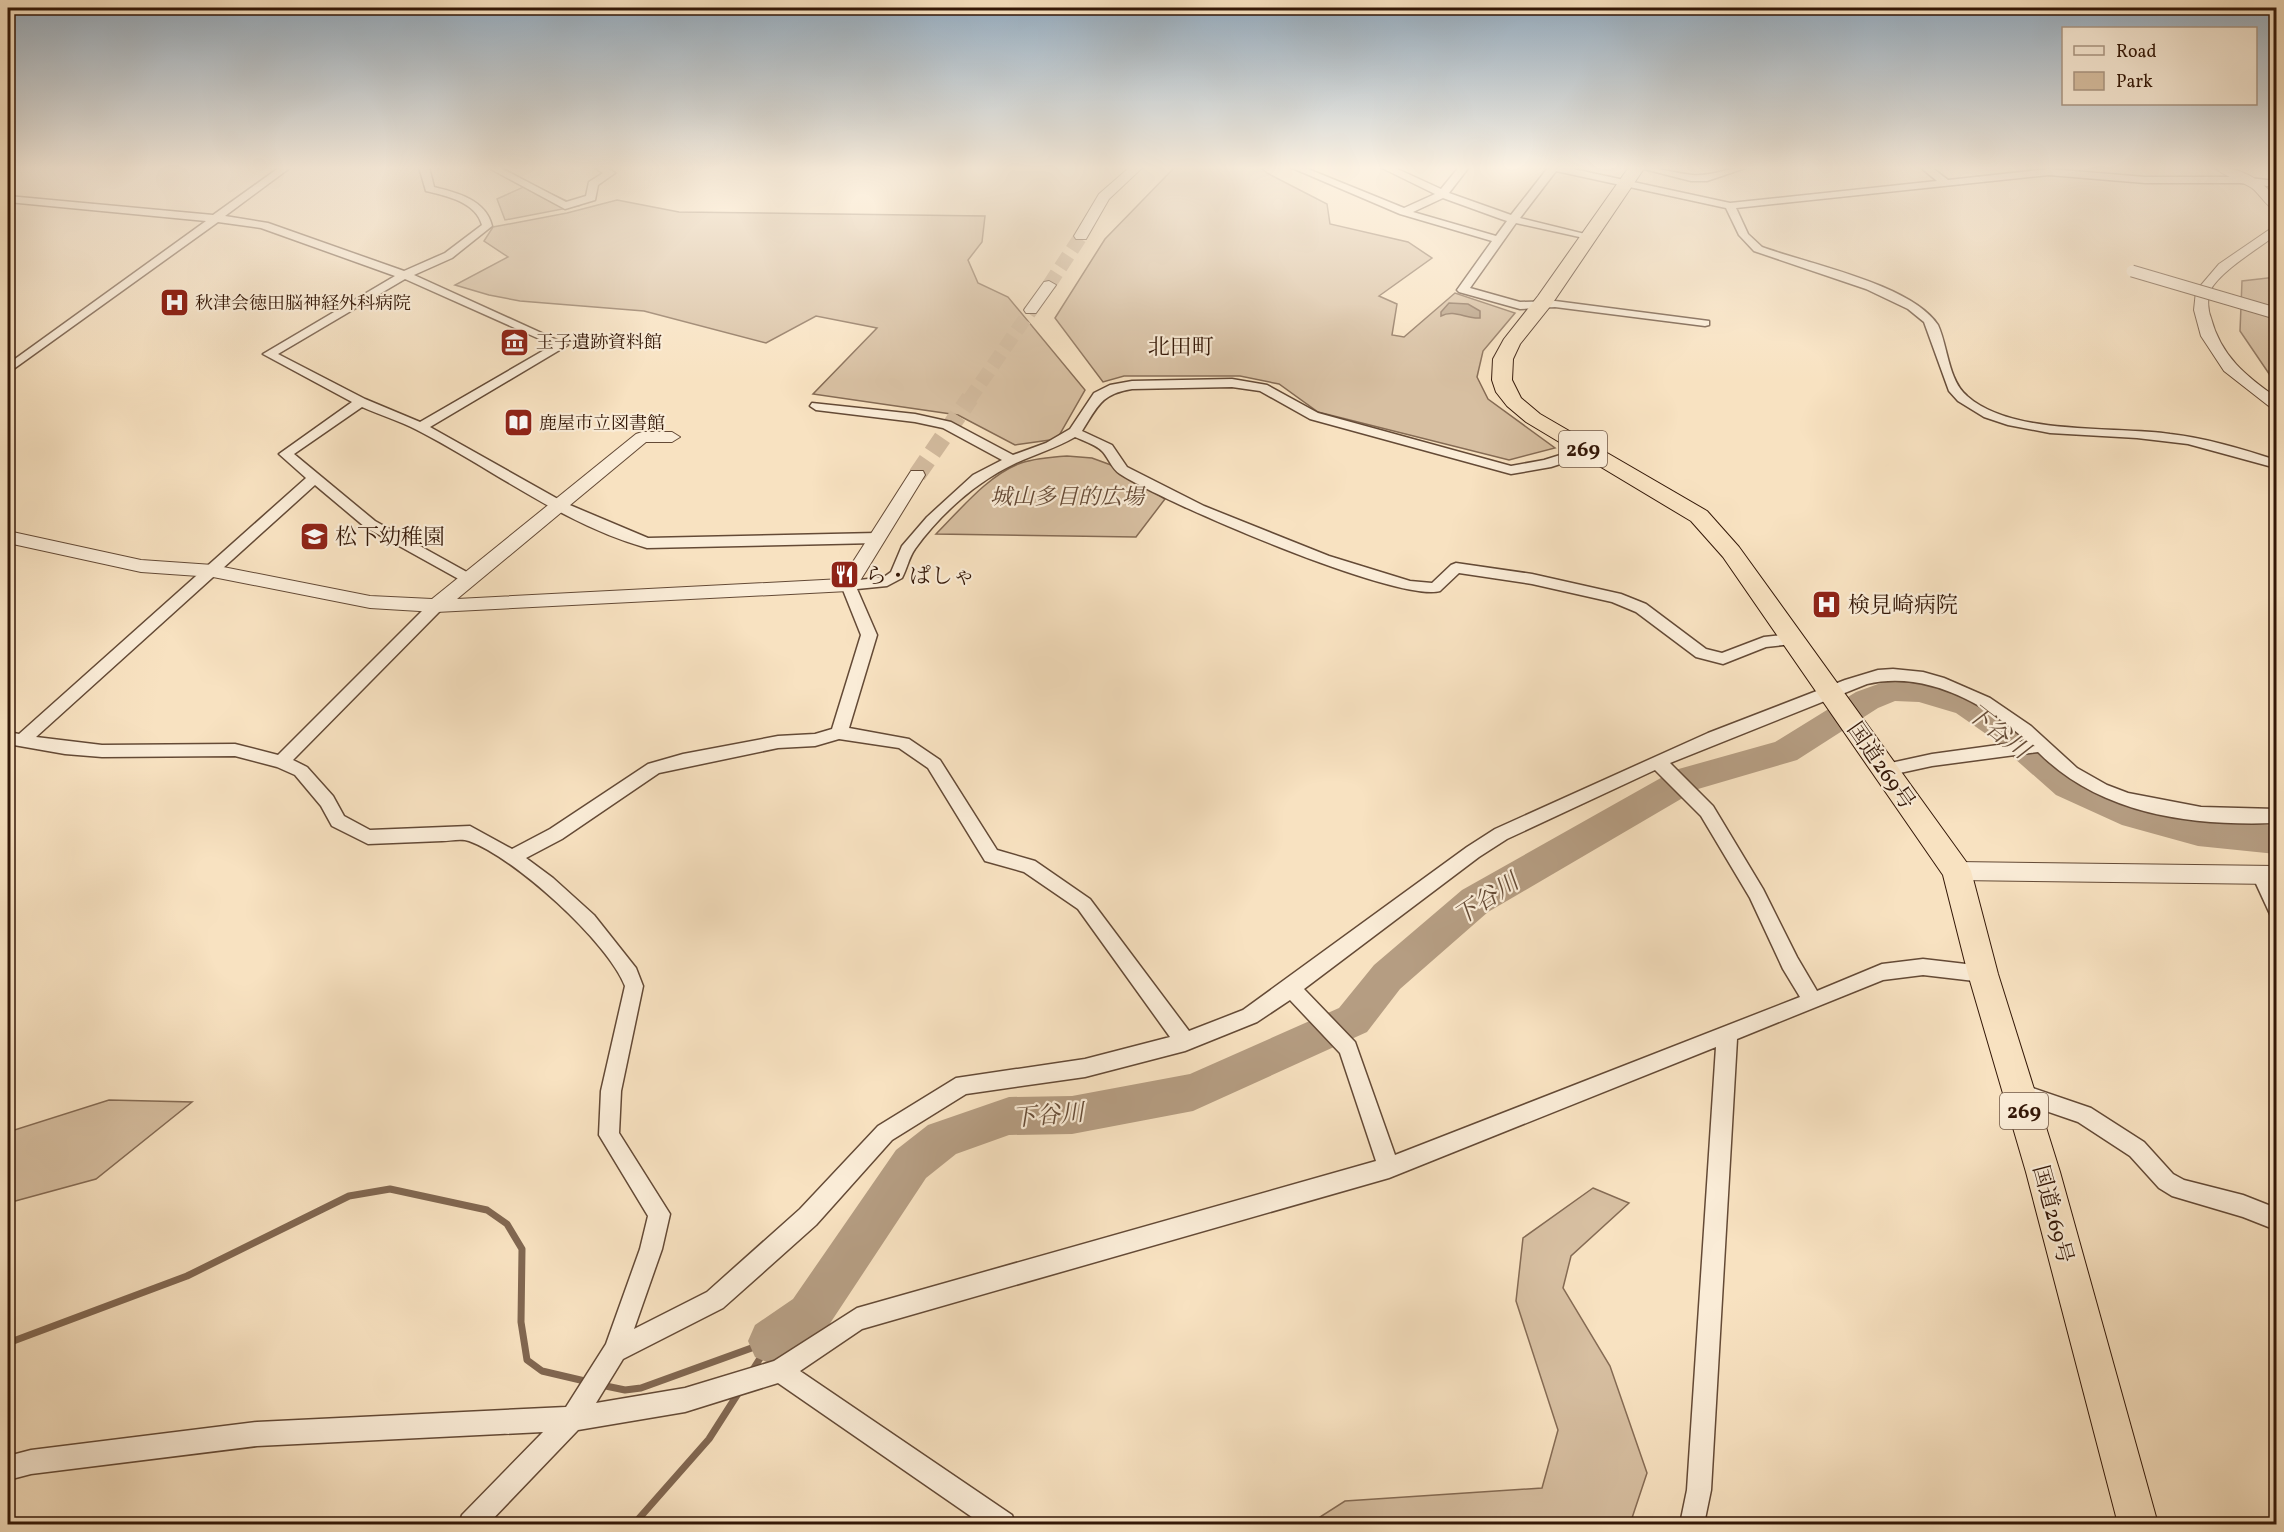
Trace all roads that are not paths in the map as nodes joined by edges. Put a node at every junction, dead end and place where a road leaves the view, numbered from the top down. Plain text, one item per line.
1 (187, 238) edge
2 (301, 238) edge
3 (473, 238) edge
4 (1493, 238) edge
5 (1589, 238) edge
6 (1746, 238) edge
7 (2264, 238) edge
8 (1498, 240) joint
9 (2132, 271) dead end
10 (404, 276) junction
11 (1048, 285) tunnel mouth
12 (1538, 309) junction
13 (1031, 310) tunnel mouth
14 (2275, 313) edge
15 (1706, 323) dead end
16 (8, 369) edge
17 (361, 402) junction
18 (2277, 404) edge
19 (816, 406) dead end
20 (421, 427) junction
21 (1075, 432) junction
22 (672, 437) dead end
23 (1586, 451) junction
24 (1012, 460) junction
25 (2277, 464) edge
26 (917, 475) tunnel mouth
27 (315, 478) junction
28 (560, 506) junction
29 (8, 537) edge
30 (877, 538) junction
31 (213, 571) junction
32 (469, 579) junction
33 (848, 585) junction
34 (436, 606) junction
35 (1792, 639) junction
36 (1840, 706) junction
37 (839, 733) junction
38 (14, 740) edge
39 (2037, 746) junction
40 (281, 762) junction
41 (1658, 762) junction
42 (1886, 770) junction
43 (2277, 816) edge
44 (512, 857) junction
45 (1957, 871) junction
46 (2269, 875) edge
47 (2277, 909) edge
48 (1983, 974) junction
49 (1291, 988) junction
50 (1813, 1001) junction
51 (1727, 1035) junction
52 (1185, 1042) junction
53 (2018, 1092) junction
54 (1389, 1167) junction
55 (2277, 1220) edge
56 (615, 1351) junction
57 (780, 1371) junction
58 (572, 1419) junction
59 (8, 1468) edge
60 (471, 1524) edge
61 (1003, 1524) edge
62 (1692, 1524) edge
63 (2138, 1524) edge

1 - 16 street
2 - 10 street
3 - 10 street
4 - 8 street
5 - 12 highway, 国道269号 / 269
6 - 25 street
7 - 18 street
8 - 12 street
9 - 14 street, bridge
10 - 17 street
10 - 20 street
11 - 13 street
12 - 15 street
12 - 23 highway, 国道269号 / 269
17 - 20 street
17 - 27 street
19 - 24 street
20 - 28 street
21 - 23 street
21 - 24 street
21 - 35 street
22 - 28 street
23 - 35 highway, 国道269号 / 269
24 - 33 street
26 - 30 street
27 - 31 street
27 - 32 street
28 - 30 street
28 - 32 street
29 - 31 street
30 - 33 street
31 - 34 street
31 - 38 street
32 - 34 street
33 - 34 street
33 - 37 street
34 - 40 street
35 - 36 highway, 国道269号 / 269
36 - 39 street
36 - 41 street
36 - 42 highway, 国道269号 / 269
37 - 44 street
37 - 52 street
38 - 40 street
39 - 42 street
39 - 43 street
40 - 44 street
41 - 49 street
41 - 50 street
42 - 45 highway, 国道269号 / 269
44 - 56 street
45 - 46 street
45 - 48 highway, 国道269号 / 269
46 - 47 street
48 - 50 street
48 - 53 highway, 国道269号 / 269
49 - 52 street
49 - 54 street
50 - 51 street
51 - 54 street
51 - 62 street
52 - 56 street
53 - 55 street
53 - 63 highway, 国道269号 / 269
54 - 57 street
56 - 58 street
57 - 58 street
57 - 61 street
58 - 59 street
58 - 60 street

